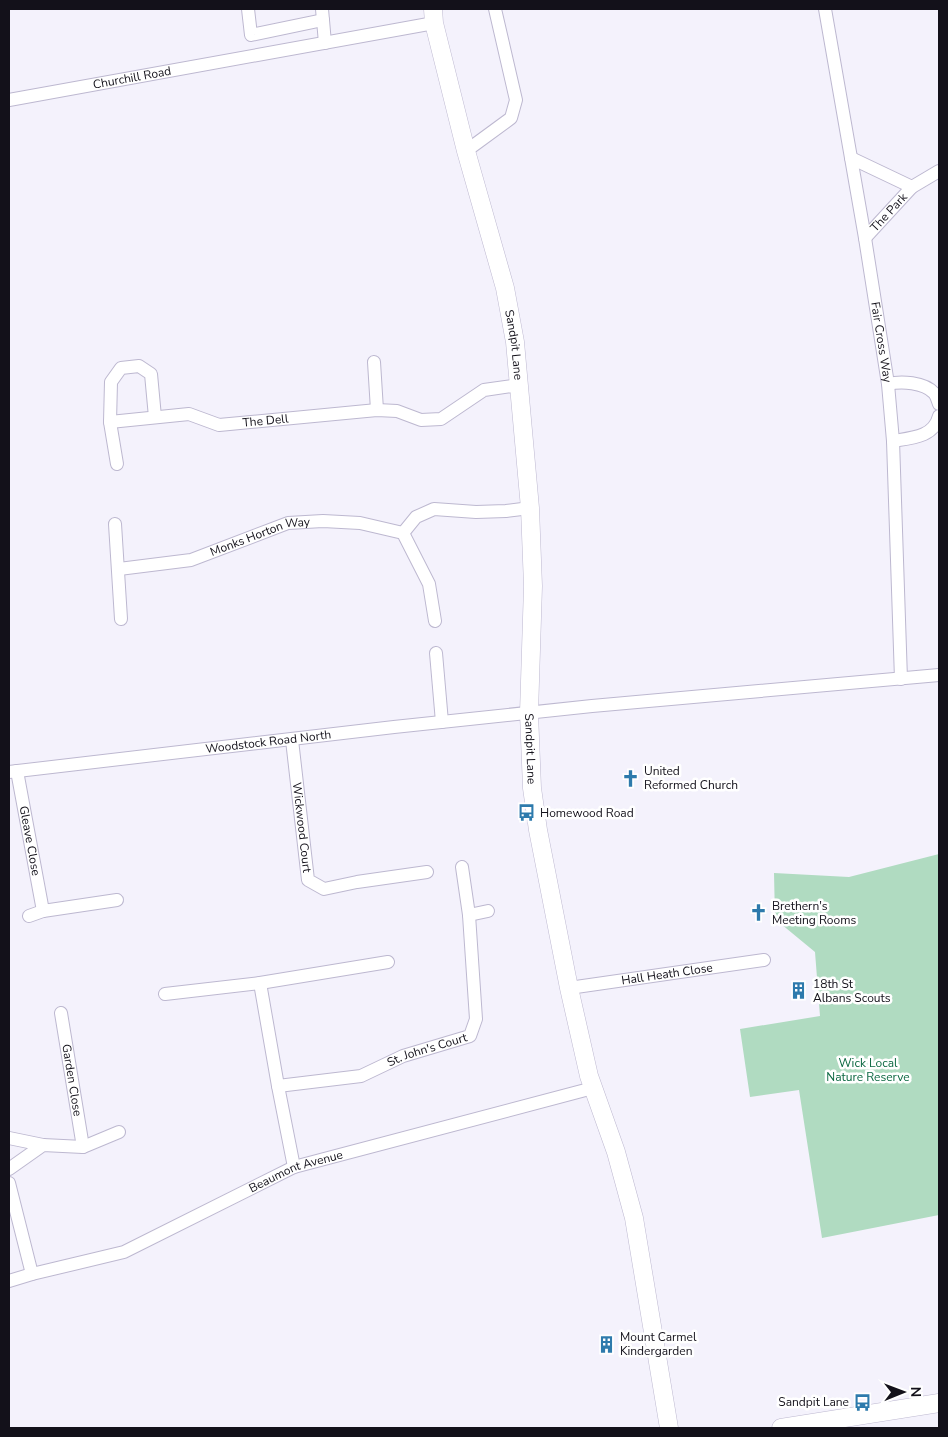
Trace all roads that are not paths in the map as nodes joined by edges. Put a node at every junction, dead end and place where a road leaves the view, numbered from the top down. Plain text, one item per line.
1 (248, 9) edge
2 (495, 9) edge
3 (825, 9) edge
4 (322, 15) edge
5 (434, 16) edge
6 (251, 35) junction
7 (326, 43) junction
8 (254, 54) junction
9 (9, 100) edge
10 (466, 151) junction
11 (852, 158) junction
12 (939, 170) edge
13 (912, 187) junction
14 (865, 238) junction
15 (374, 362) dead end
16 (888, 384) junction
17 (519, 385) junction
18 (939, 404) edge
19 (377, 410) junction
20 (939, 416) edge
21 (155, 417) junction
22 (110, 422) junction
23 (893, 441) junction
24 (117, 464) dead end
25 (530, 508) junction
26 (115, 524) dead end
27 (404, 533) junction
28 (119, 569) junction
29 (121, 618) dead end
30 (435, 620) dead end
31 (436, 653) dead end
32 (939, 675) edge
33 (901, 679) junction
34 (529, 713) junction
35 (442, 722) junction
36 (292, 740) junction
37 (13, 772) edge
38 (462, 867) dead end
39 (427, 872) dead end
40 (118, 900) dead end
41 (42, 911) junction
42 (488, 911) dead end
43 (469, 914) junction
44 (29, 916) dead end
45 (764, 960) dead end
46 (388, 962) dead end
47 (260, 983) junction
48 (569, 988) junction
49 (165, 994) dead end
50 (61, 1013) dead end
51 (278, 1086) junction
52 (592, 1088) junction
53 (119, 1132) dead end
54 (9, 1138) edge
55 (43, 1145) junction
56 (83, 1147) junction
57 (294, 1167) junction
58 (9, 1169) edge
59 (9, 1183) edge
60 (32, 1274) junction
61 (9, 1282) edge
62 (939, 1403) edge
63 (669, 1428) edge
64 (782, 1428) edge

1 - 6 street
2 - 10 street
3 - 11 street, Fair Cross Way
4 - 6 street
4 - 7 street
5 - 7 street, Churchill Road
5 - 10 street, Sandpit Lane
6 - 8 street
7 - 8 street, Churchill Road
8 - 9 street, Churchill Road
10 - 17 street, Sandpit Lane
11 - 13 street, The Park
11 - 14 street, Fair Cross Way
12 - 13 street, The Park
13 - 14 street, The Park
14 - 16 street, Fair Cross Way
15 - 19 street
16 - 18 street
16 - 23 street, Fair Cross Way
17 - 19 street, The Dell
17 - 25 street, Sandpit Lane
19 - 21 street, The Dell
20 - 23 street
21 - 22 street, The Dell
21 - 22 street
22 - 24 street
23 - 33 street, Fair Cross Way
25 - 27 street
25 - 34 street, Sandpit Lane
26 - 28 street
27 - 28 street, Monks Horton Way
27 - 30 street
28 - 29 street
31 - 35 street
32 - 33 street
33 - 34 street
34 - 35 street, Woodstock Road North
34 - 48 street, Sandpit Lane
35 - 36 street, Woodstock Road North
36 - 37 street, Woodstock Road North
36 - 39 street, Wickwood Court
37 - 41 street, Gleave Close
38 - 43 street, St. John's Court
40 - 41 street
41 - 44 street
42 - 43 street
43 - 51 street, St. John's Court
45 - 48 street, Hall Heath Close
46 - 47 street
47 - 49 street
47 - 51 street
48 - 52 street, Sandpit Lane
50 - 56 street, Garden Close
51 - 57 street
52 - 57 street, Beaumont Avenue
52 - 63 street, Sandpit Lane
53 - 56 street
54 - 55 street
55 - 56 street
55 - 58 street
57 - 60 street, Beaumont Avenue
59 - 60 street
60 - 61 street, Beaumont Avenue
62 - 64 street

